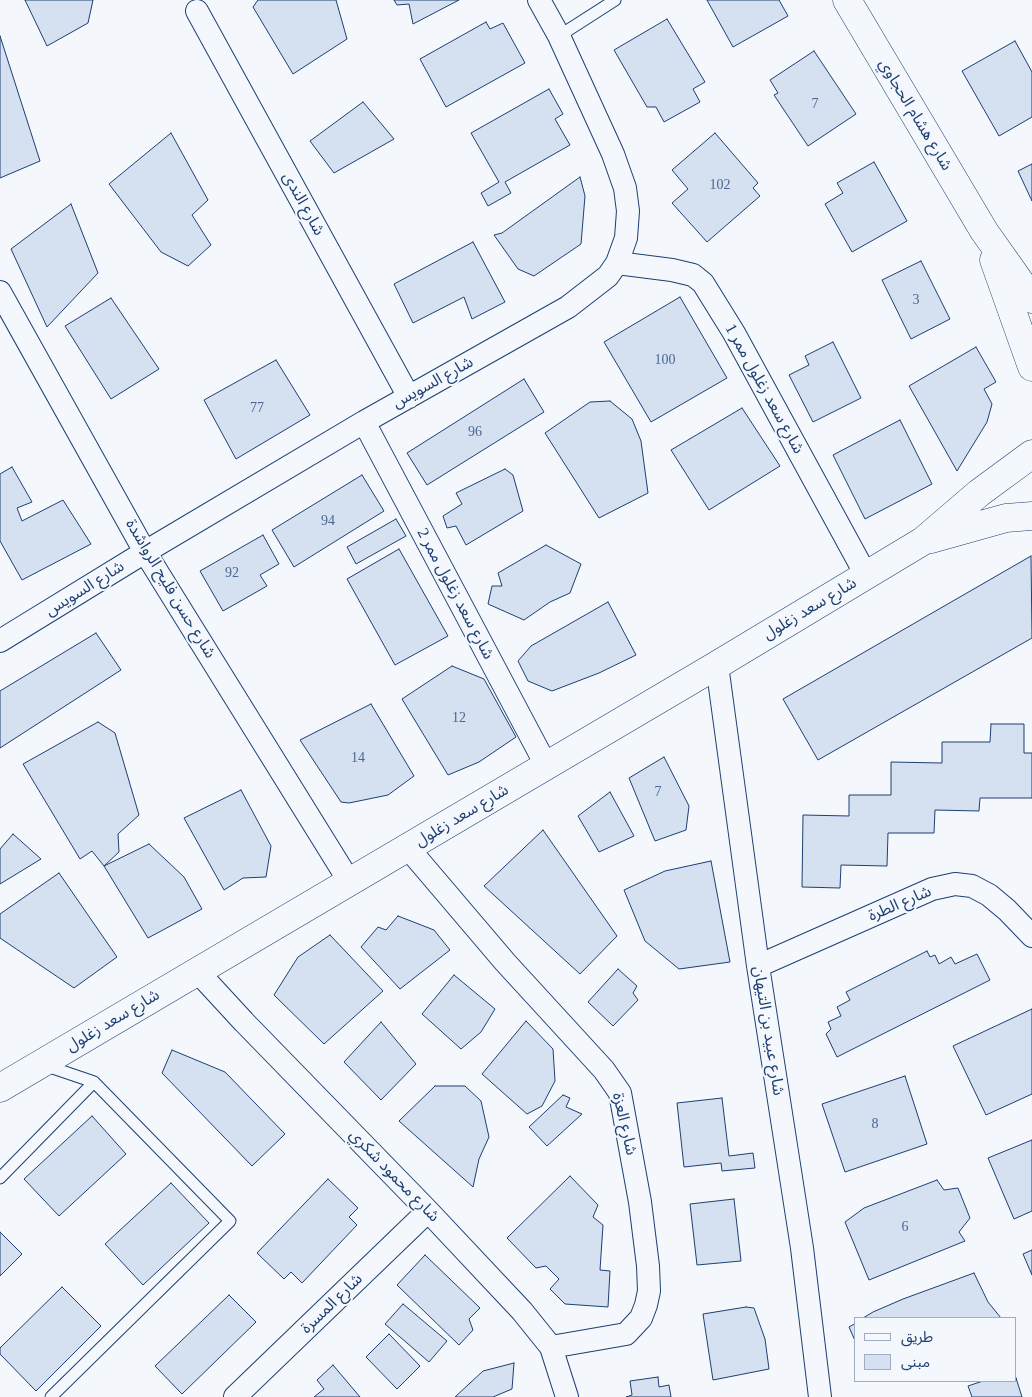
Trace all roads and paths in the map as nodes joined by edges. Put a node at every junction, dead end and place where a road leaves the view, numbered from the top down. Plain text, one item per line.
1 (539, 0) edge
2 (615, 0) edge
3 (847, 0) edge
4 (197, 11) dead end
5 (559, 36) junction
6 (984, 231) junction
7 (618, 263) junction
8 (0, 292) edge
9 (1032, 299) edge
10 (1032, 367) edge
11 (409, 397) junction
12 (364, 422) junction
13 (1032, 454) edge
14 (1032, 516) edge
15 (923, 541) junction
16 (145, 552) junction
17 (866, 575) junction
18 (0, 641) edge
19 (718, 665) junction
20 (546, 765) junction
21 (408, 848) junction
22 (349, 881) junction
23 (1032, 936) edge
24 (758, 966) junction
25 (197, 971) junction
26 (40, 1064) junction
27 (94, 1082) junction
28 (0, 1088) edge
29 (0, 1178) edge
30 (428, 1211) junction
31 (552, 1347) junction
32 (51, 1397) edge
33 (235, 1397) edge
34 (567, 1397) edge
35 (820, 1397) edge

1 - 5 street, شارع السويس
2 - 5 lane
3 - 6 main road, شارع هشام الحجاوي
4 - 11 street, شارع الندى
5 - 7 street, شارع السويس
6 - 9 main road, شارع هشام الحجاوي
6 - 10 main road, شارع هشام الحجاوي
7 - 11 street, شارع السويس
7 - 17 street, شارع سعد زغلول ممر 1
8 - 16 street, شارع حسن فليح الرواشدة
11 - 12 street, شارع السويس
12 - 16 street, شارع السويس
12 - 20 street, شارع سعد زغلول ممر 2
13 - 15 main road, شارع سعد زغلول
14 - 15 main road, شارع سعد زغلول
15 - 17 main road, شارع سعد زغلول
16 - 18 street, شارع السويس
16 - 22 street, شارع حسن فليح الرواشدة
17 - 19 main road, شارع سعد زغلول
19 - 20 main road, شارع سعد زغلول
19 - 24 street, شارع عبيد بن التيهان
20 - 21 main road, شارع سعد زغلول
21 - 22 main road, شارع سعد زغلول
21 - 31 street, شارع العزة
22 - 25 main road, شارع سعد زغلول
23 - 24 street, شارع الطرة
24 - 35 street, شارع عبيد بن التيهان
25 - 26 main road, شارع سعد زغلول
25 - 30 street, شارع محمود شكري
26 - 27 lane
26 - 28 main road, شارع سعد زغلول
27 - 29 lane
27 - 32 lane
30 - 31 street, شارع محمود شكري
30 - 33 street, شارع المسرة
31 - 34 street, شارع محمود شكري

